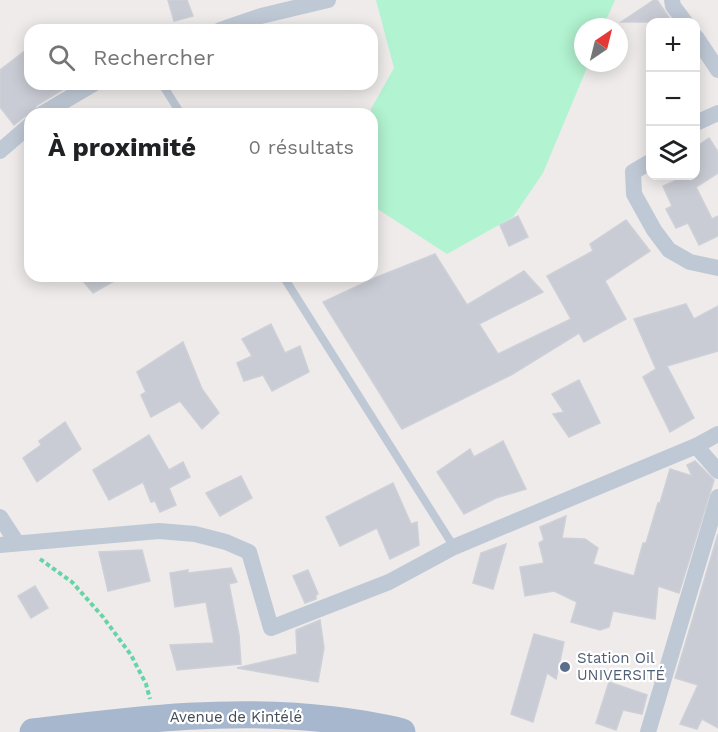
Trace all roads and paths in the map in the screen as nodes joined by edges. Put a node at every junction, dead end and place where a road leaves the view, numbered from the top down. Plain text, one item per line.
1 (328, 0) edge
2 (672, 0) edge
3 (682, 18) edge
4 (238, 24) edge
5 (700, 42) edge
6 (718, 70) edge
7 (83, 90) edge
8 (166, 90) edge
9 (52, 108) edge
10 (177, 108) edge
11 (718, 113) edge
12 (700, 121) edge
13 (24, 130) edge
14 (0, 151) edge
15 (646, 165) edge
16 (718, 268) edge
17 (287, 282) edge
18 (718, 434) edge
19 (696, 446) junction
20 (718, 471) edge
21 (718, 497) edge
22 (0, 517) edge
23 (17, 543) junction
24 (0, 545) edge
25 (454, 547) junction
26 (155, 717) junction
27 (391, 730) edge
28 (33, 732) edge
29 (648, 732) edge

1 - 4 street
2 - 3 street
5 - 6 street
7 - 9 street
8 - 10 lane
11 - 12 street
13 - 14 street
15 - 16 street
17 - 25 lane
18 - 19 street
19 - 20 street
19 - 25 street
21 - 29 street
22 - 23 street
23 - 24 street
23 - 25 street
23 - 26 path
26 - 27 main road, Avenue de Kintélé
26 - 28 main road, Avenue de Kintélé

